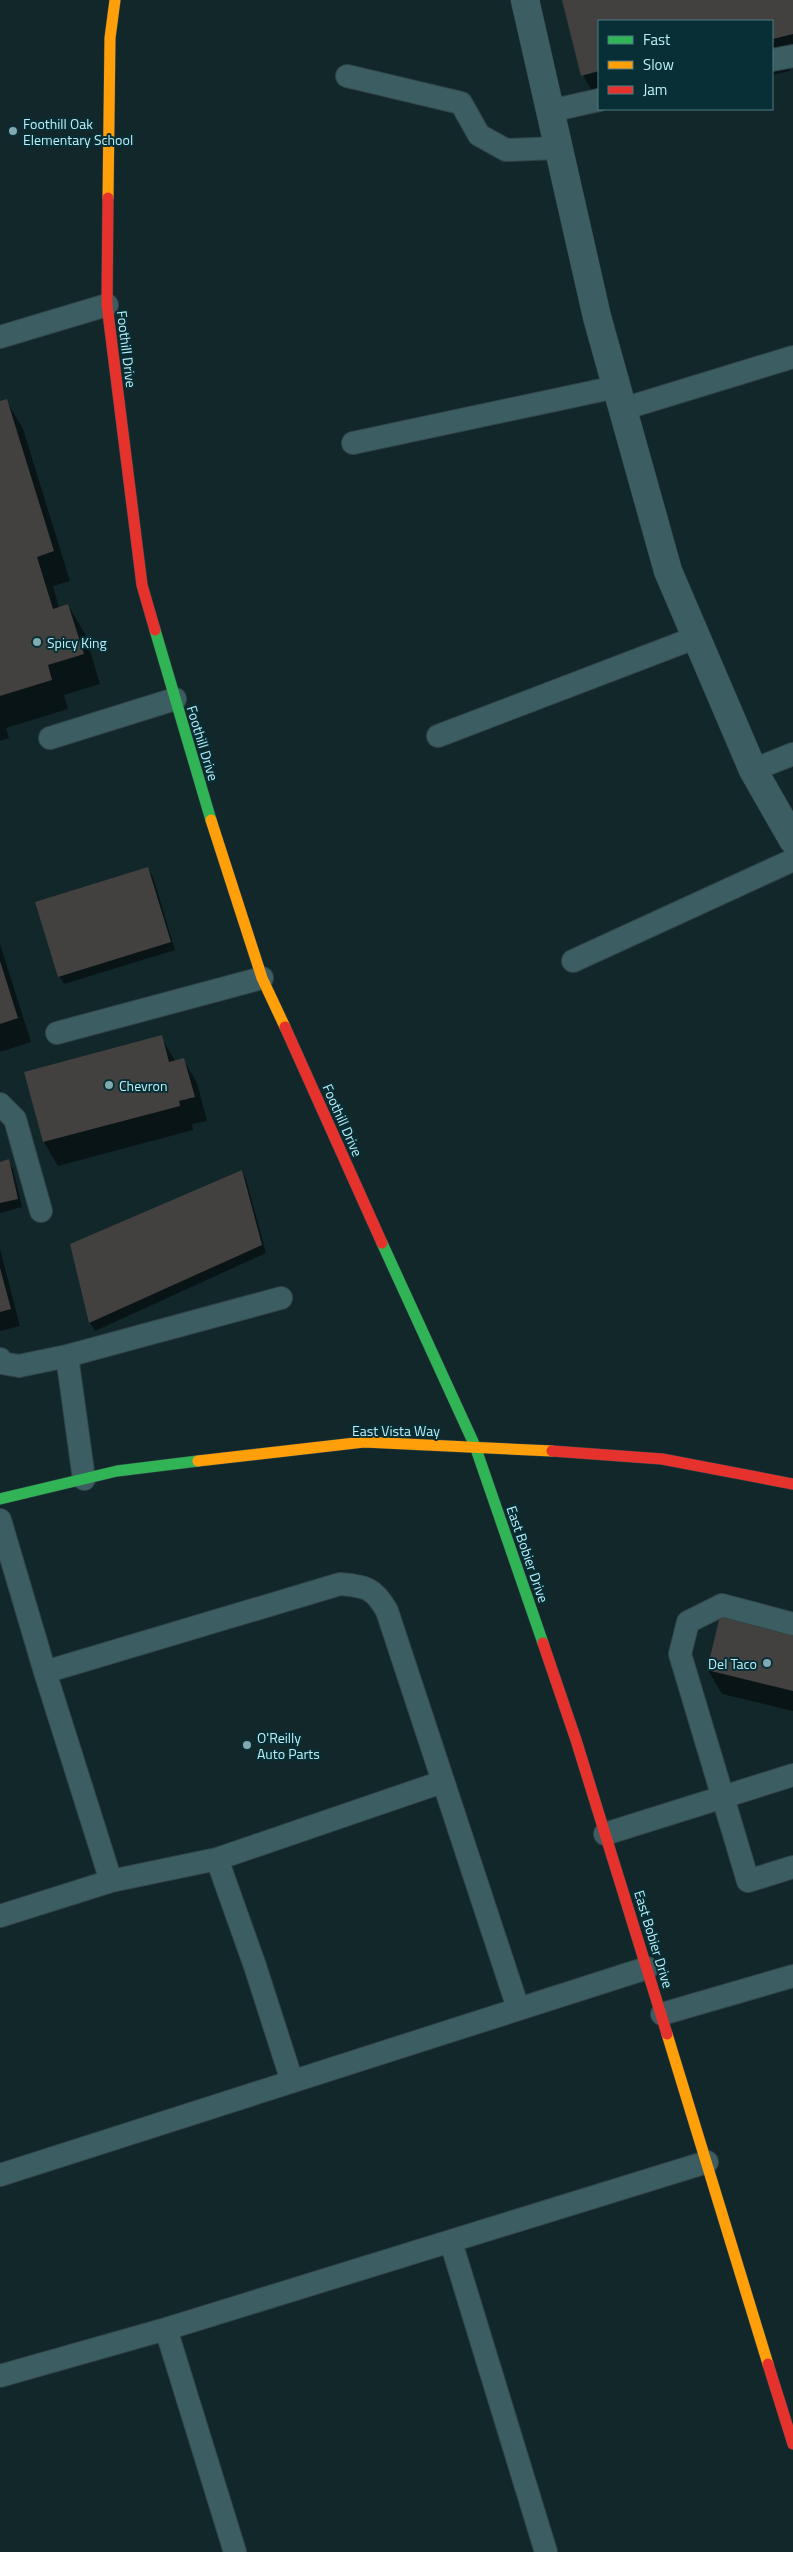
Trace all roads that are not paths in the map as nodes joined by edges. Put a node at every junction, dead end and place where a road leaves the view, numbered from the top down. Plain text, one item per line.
1 (115, 0) edge
2 (524, 0) edge
3 (793, 56) edge
4 (773, 60) edge
5 (347, 76) dead end
6 (598, 100) edge
7 (550, 111) junction
8 (558, 148) junction
9 (107, 305) junction
10 (0, 337) edge
11 (793, 357) edge
12 (619, 398) junction
13 (353, 443) dead end
14 (697, 637) junction
15 (175, 699) junction
16 (438, 736) dead end
17 (50, 738) dead end
18 (793, 754) edge
19 (753, 770) junction
20 (793, 840) edge
21 (793, 860) edge
22 (573, 961) dead end
23 (262, 978) junction
24 (57, 1033) dead end
25 (0, 1104) edge
26 (41, 1211) dead end
27 (281, 1298) dead end
28 (67, 1356) junction
29 (0, 1359) edge
30 (475, 1446) junction
31 (84, 1478) junction
32 (793, 1484) edge
33 (0, 1498) edge
34 (0, 1520) edge
35 (793, 1624) edge
36 (45, 1672) junction
37 (793, 1775) edge
38 (442, 1782) junction
39 (722, 1796) junction
40 (605, 1834) junction
41 (217, 1859) junction
42 (793, 1867) edge
43 (111, 1881) junction
44 (0, 1916) edge
45 (647, 1968) junction
46 (793, 1976) edge
47 (518, 2008) junction
48 (662, 2014) junction
49 (292, 2081) junction
50 (707, 2162) junction
51 (0, 2175) edge
52 (451, 2242) junction
53 (166, 2329) junction
54 (0, 2376) edge
55 (793, 2444) edge
56 (234, 2552) edge
57 (546, 2552) edge

1 - 9 main road, Foothill Drive
2 - 7 street
3 - 4 lane
5 - 8 lane
6 - 7 lane
7 - 8 street
8 - 12 street
9 - 10 lane
9 - 15 main road, Foothill Drive
11 - 12 lane
12 - 13 lane
12 - 14 street
14 - 16 lane
14 - 19 street
15 - 17 lane
15 - 23 main road, Foothill Drive
18 - 19 lane
19 - 20 street
21 - 22 lane
23 - 24 lane
23 - 30 main road, Foothill Drive
25 - 26 lane
27 - 28 lane
28 - 29 lane
28 - 31 lane
30 - 31 main road, East Vista Way
30 - 32 main road, East Vista Way
30 - 40 main road, East Bobier Drive
31 - 33 main road, East Vista Way
34 - 36 lane
35 - 39 lane
36 - 38 lane
36 - 43 lane
37 - 39 lane
38 - 41 lane
38 - 47 lane
39 - 40 lane
39 - 42 lane
40 - 45 main road, East Bobier Drive
41 - 43 lane
41 - 49 lane
43 - 44 lane
45 - 47 lane
45 - 48 main road, East Bobier Drive
46 - 48 lane
47 - 49 lane
48 - 50 main road, East Bobier Drive
49 - 51 lane
50 - 52 lane
50 - 55 main road, East Bobier Drive
52 - 53 lane
52 - 57 lane
53 - 54 lane
53 - 56 lane

